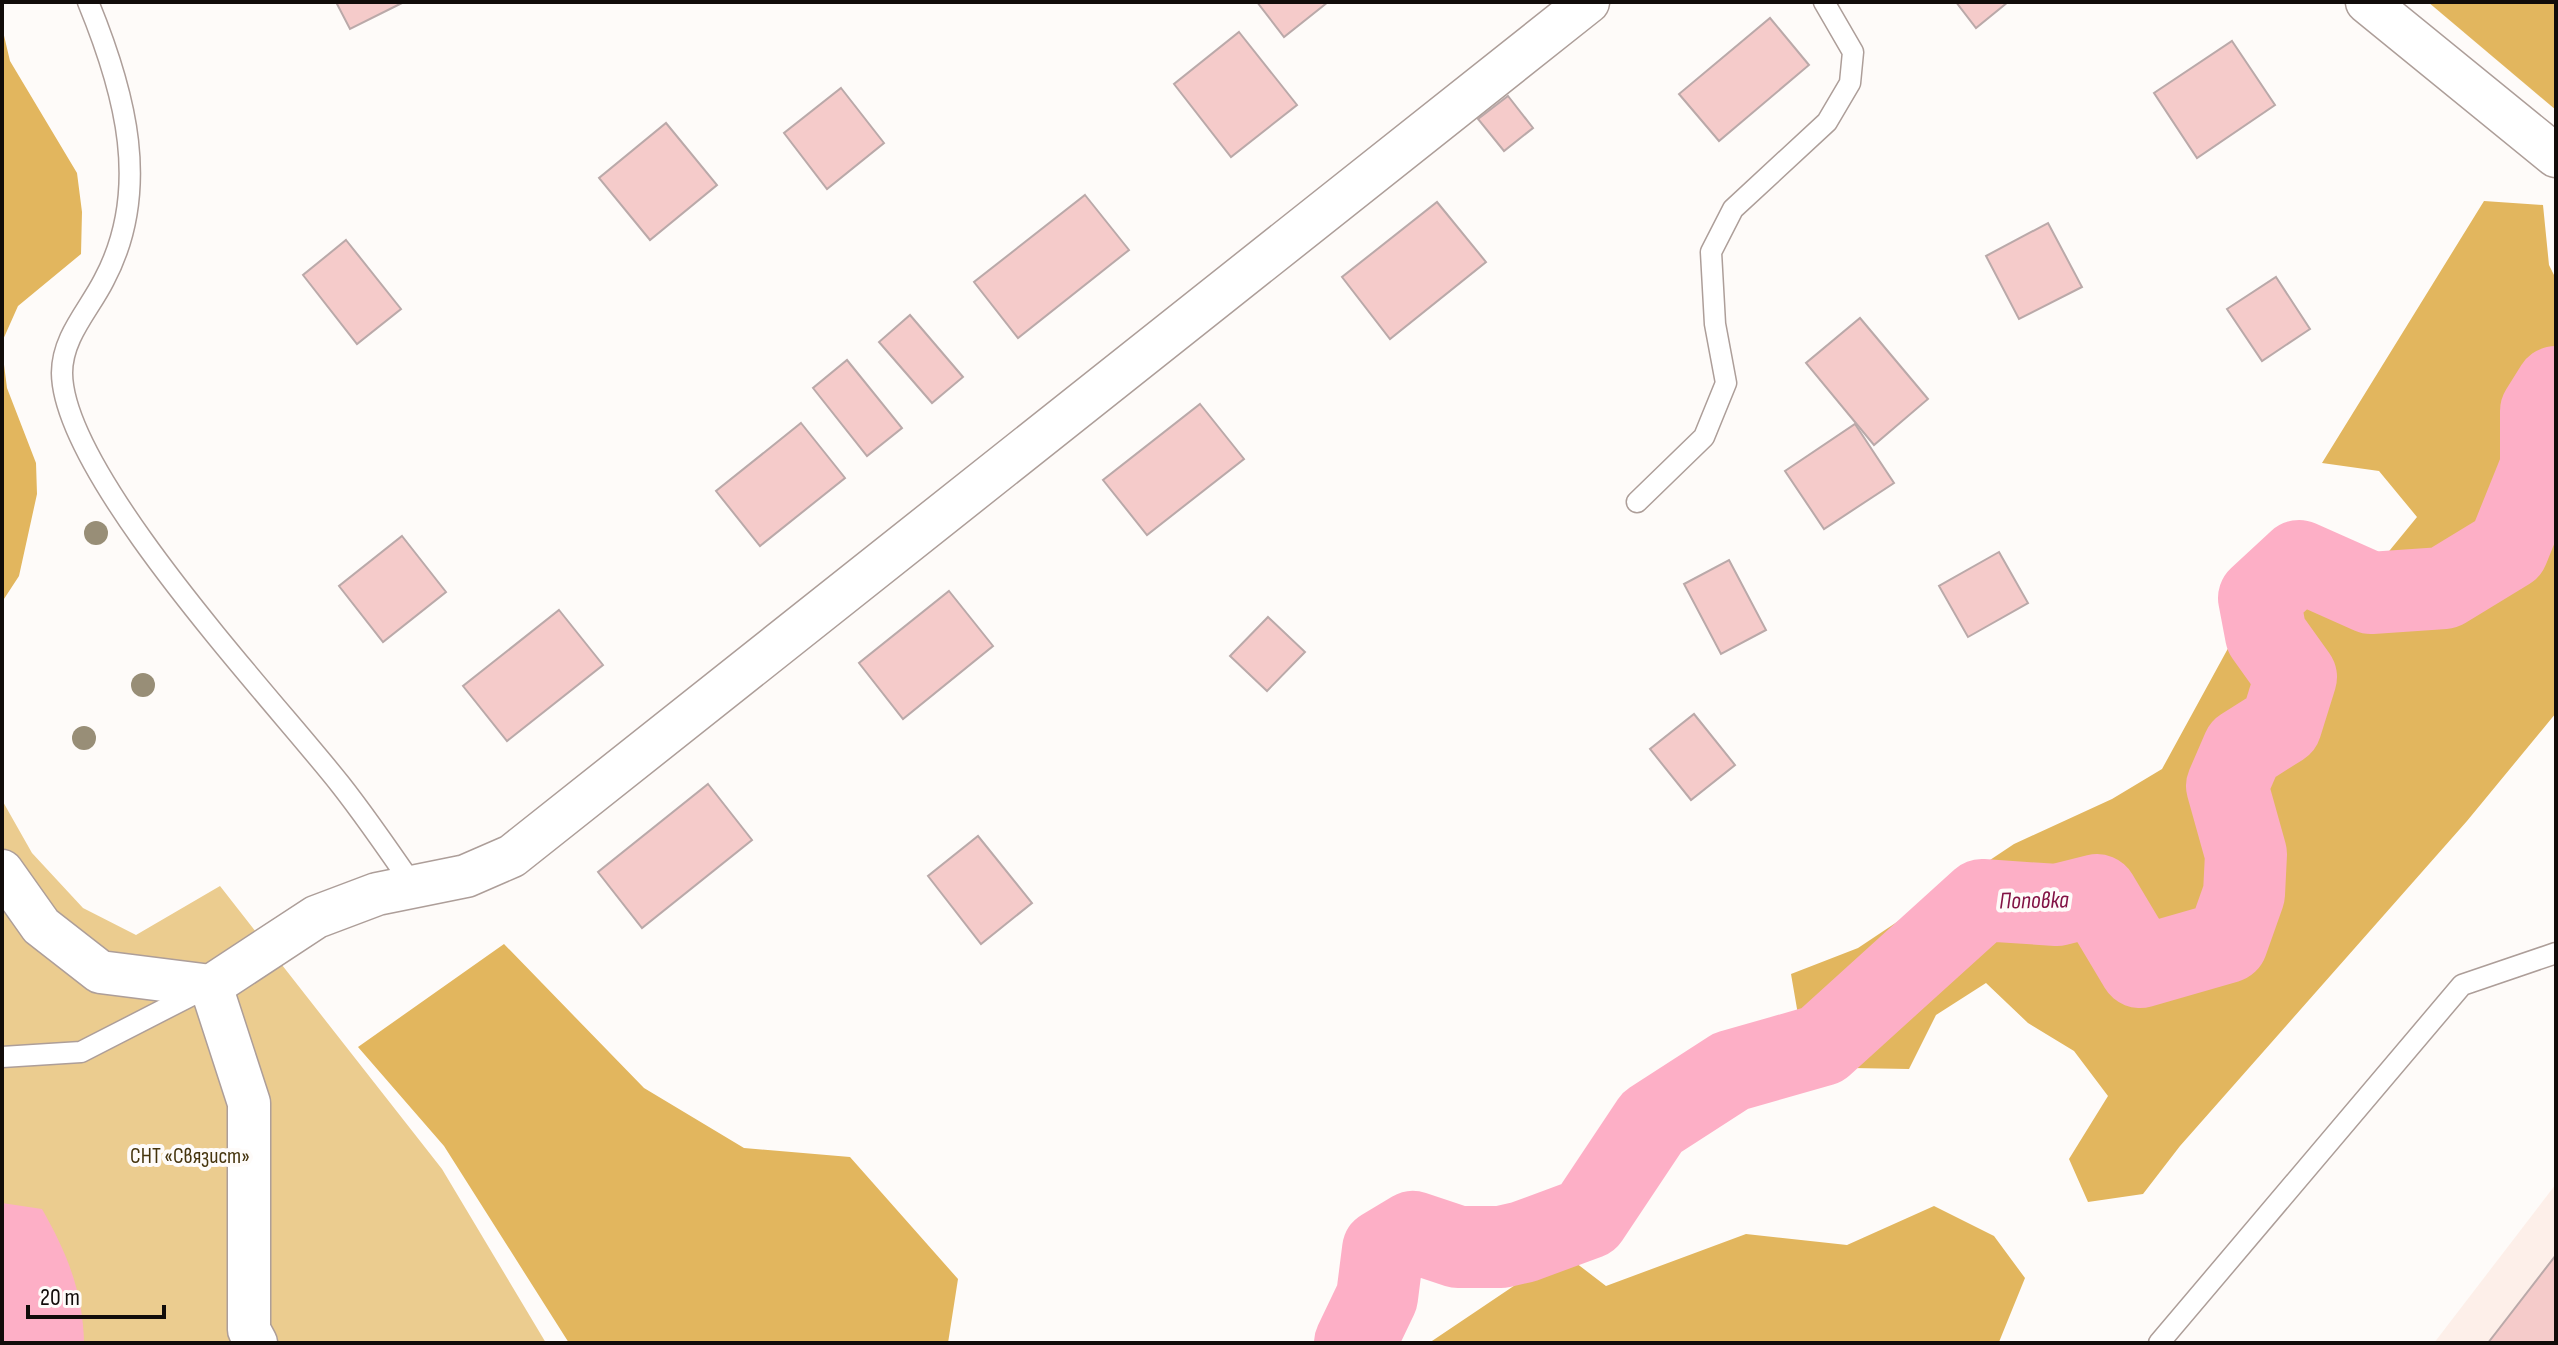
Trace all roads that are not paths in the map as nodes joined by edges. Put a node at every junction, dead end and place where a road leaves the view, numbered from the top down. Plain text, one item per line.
1 (88, 2) edge
2 (1588, 2) edge
3 (1824, 2) edge
4 (2367, 2) edge
5 (2556, 156) edge
6 (1637, 502) dead end
7 (2, 871) edge
8 (414, 887) junction
9 (2556, 953) edge
10 (211, 986) junction
11 (2, 1057) edge
12 (248, 1339) edge
13 (2159, 1343) edge

1 - 8 lane
2 - 8 street
3 - 6 lane
4 - 5 street
7 - 10 street
8 - 10 street
9 - 13 lane
10 - 11 lane
10 - 12 street

